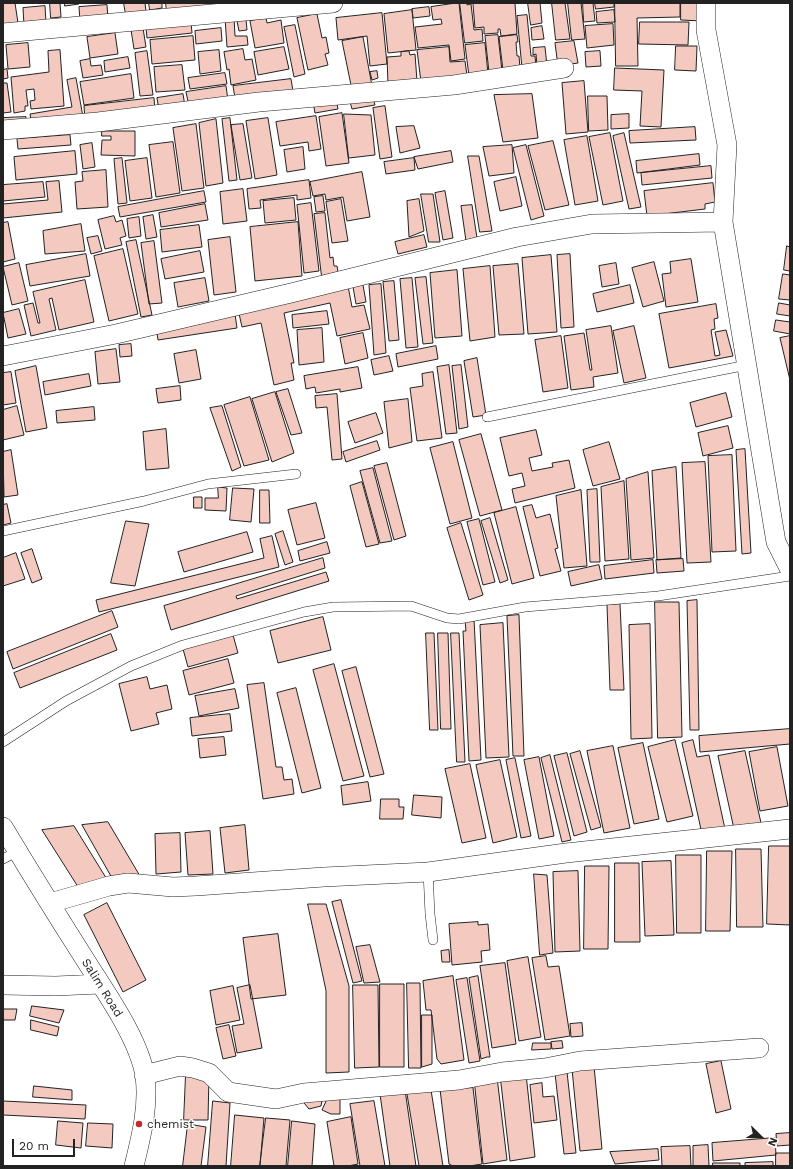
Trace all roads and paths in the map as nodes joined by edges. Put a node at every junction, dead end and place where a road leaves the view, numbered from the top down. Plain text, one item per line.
1 (333, 3) edge
2 (706, 3) edge
3 (3, 33) edge
4 (564, 68) dead end
5 (3, 130) edge
6 (723, 222) junction
7 (3, 356) edge
8 (747, 365) junction
9 (487, 417) dead end
10 (296, 474) dead end
11 (3, 531) edge
12 (790, 570) edge
13 (790, 576) edge
14 (3, 742) edge
15 (3, 827) edge
16 (790, 830) edge
17 (10, 855) edge
18 (428, 872) junction
19 (50, 903) junction
20 (434, 940) dead end
21 (100, 984) junction
22 (3, 985) edge
23 (759, 1048) dead end
24 (144, 1075) junction
25 (134, 1166) edge

1 - 3 street
2 - 6 street
4 - 5 street
6 - 7 street
6 - 8 street
8 - 9 lane
8 - 12 street
10 - 11 lane
13 - 14 lane
15 - 17 street, Salim Road
16 - 18 street
17 - 19 street, Salim Road
18 - 19 street
18 - 20 lane
19 - 21 street, Salim Road
21 - 22 street
21 - 24 street, Salim Road
23 - 24 street
24 - 25 street, Salim Road

